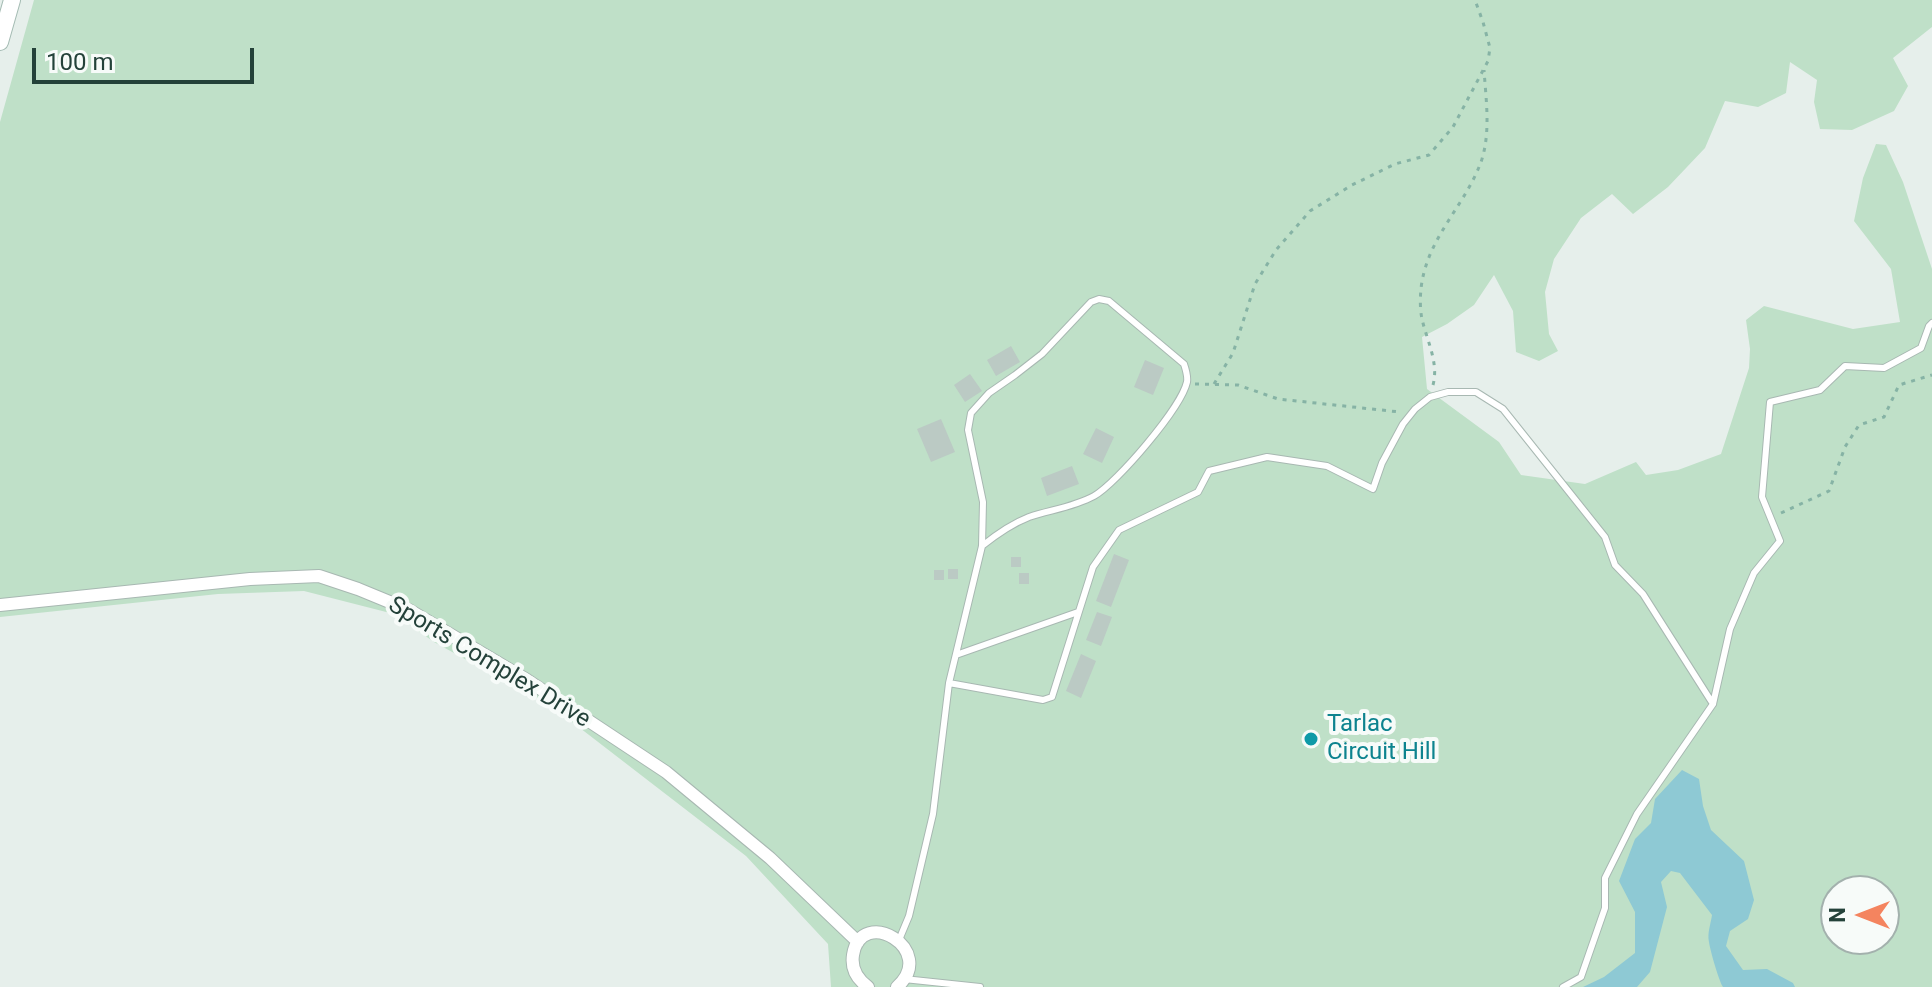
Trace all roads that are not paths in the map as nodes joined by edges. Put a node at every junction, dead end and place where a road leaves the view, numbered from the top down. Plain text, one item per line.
1 (12, 0) edge
2 (0, 42) edge
3 (1932, 323) edge
4 (982, 546) junction
5 (0, 605) edge
6 (1078, 612) junction
7 (956, 655) junction
8 (949, 683) junction
9 (1713, 704) junction
10 (899, 940) junction
11 (858, 942) junction
12 (900, 985) edge
13 (868, 987) edge
14 (980, 987) edge
15 (1563, 987) edge

1 - 2 main road
3 - 9 lane
4 - 4 lane
4 - 7 lane
5 - 11 street, Sports Complex Drive
6 - 7 lane
6 - 8 lane
6 - 9 lane
7 - 8 lane
8 - 10 lane
9 - 15 lane
10 - 11 street
10 - 12 street
11 - 13 street
12 - 14 lane

